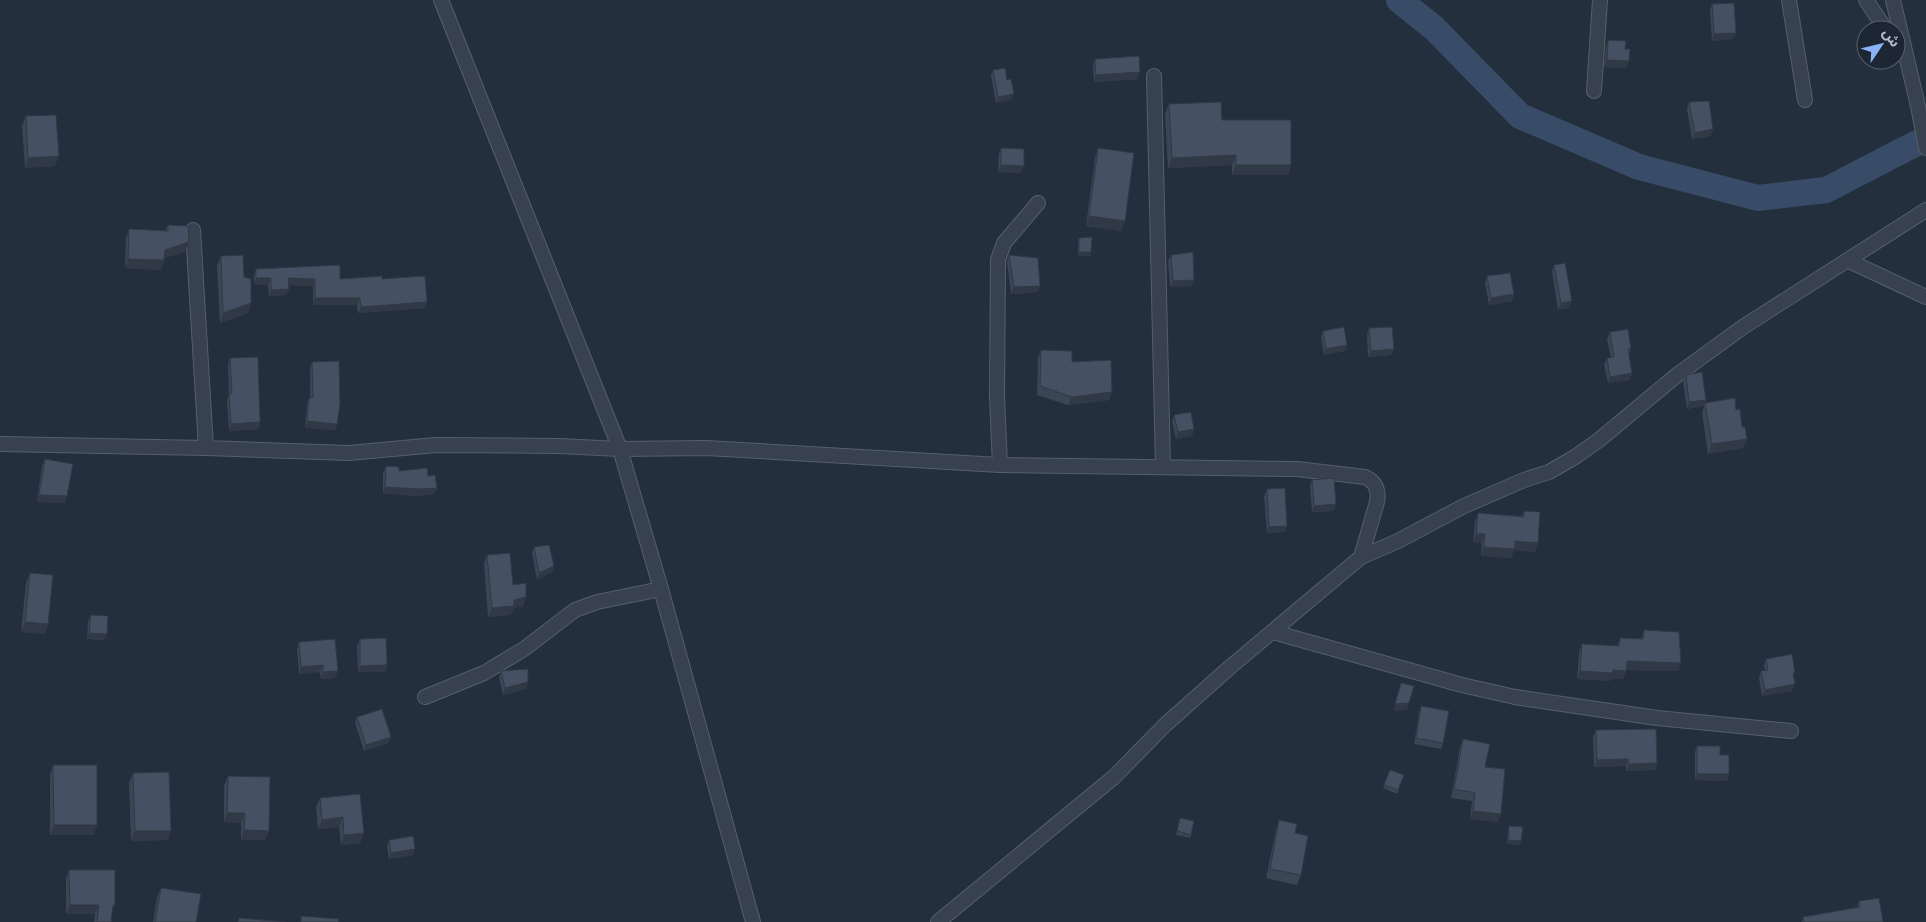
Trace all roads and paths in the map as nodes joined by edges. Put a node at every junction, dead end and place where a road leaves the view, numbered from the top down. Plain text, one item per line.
1 (441, 0) edge
2 (1600, 0) edge
3 (1789, 0) edge
4 (1866, 0) edge
5 (1893, 0) edge
6 (1879, 20) edge
7 (1906, 60) edge
8 (1908, 63) junction
9 (1154, 76) dead end
10 (1594, 91) dead end
11 (1805, 100) dead end
12 (1926, 148) edge
13 (1038, 204) dead end
14 (1926, 210) edge
15 (193, 230) dead end
16 (1848, 261) junction
17 (1926, 297) edge
18 (0, 444) edge
19 (206, 448) junction
20 (620, 449) junction
21 (1000, 465) junction
22 (1162, 467) junction
23 (1361, 557) junction
24 (661, 589) junction
25 (1273, 632) junction
26 (425, 698) dead end
27 (1791, 731) dead end
28 (754, 922) edge
29 (938, 922) edge

1 - 20 street
2 - 10 street
3 - 11 street
4 - 6 street
5 - 8 street
7 - 8 street
8 - 12 street
9 - 22 street
13 - 21 street
14 - 16 street
15 - 19 street
16 - 17 street
16 - 23 street
18 - 19 street
19 - 20 street
20 - 21 street
20 - 24 street
21 - 22 street
22 - 23 street
23 - 25 street
24 - 26 street
24 - 28 street
25 - 27 street
25 - 29 street

